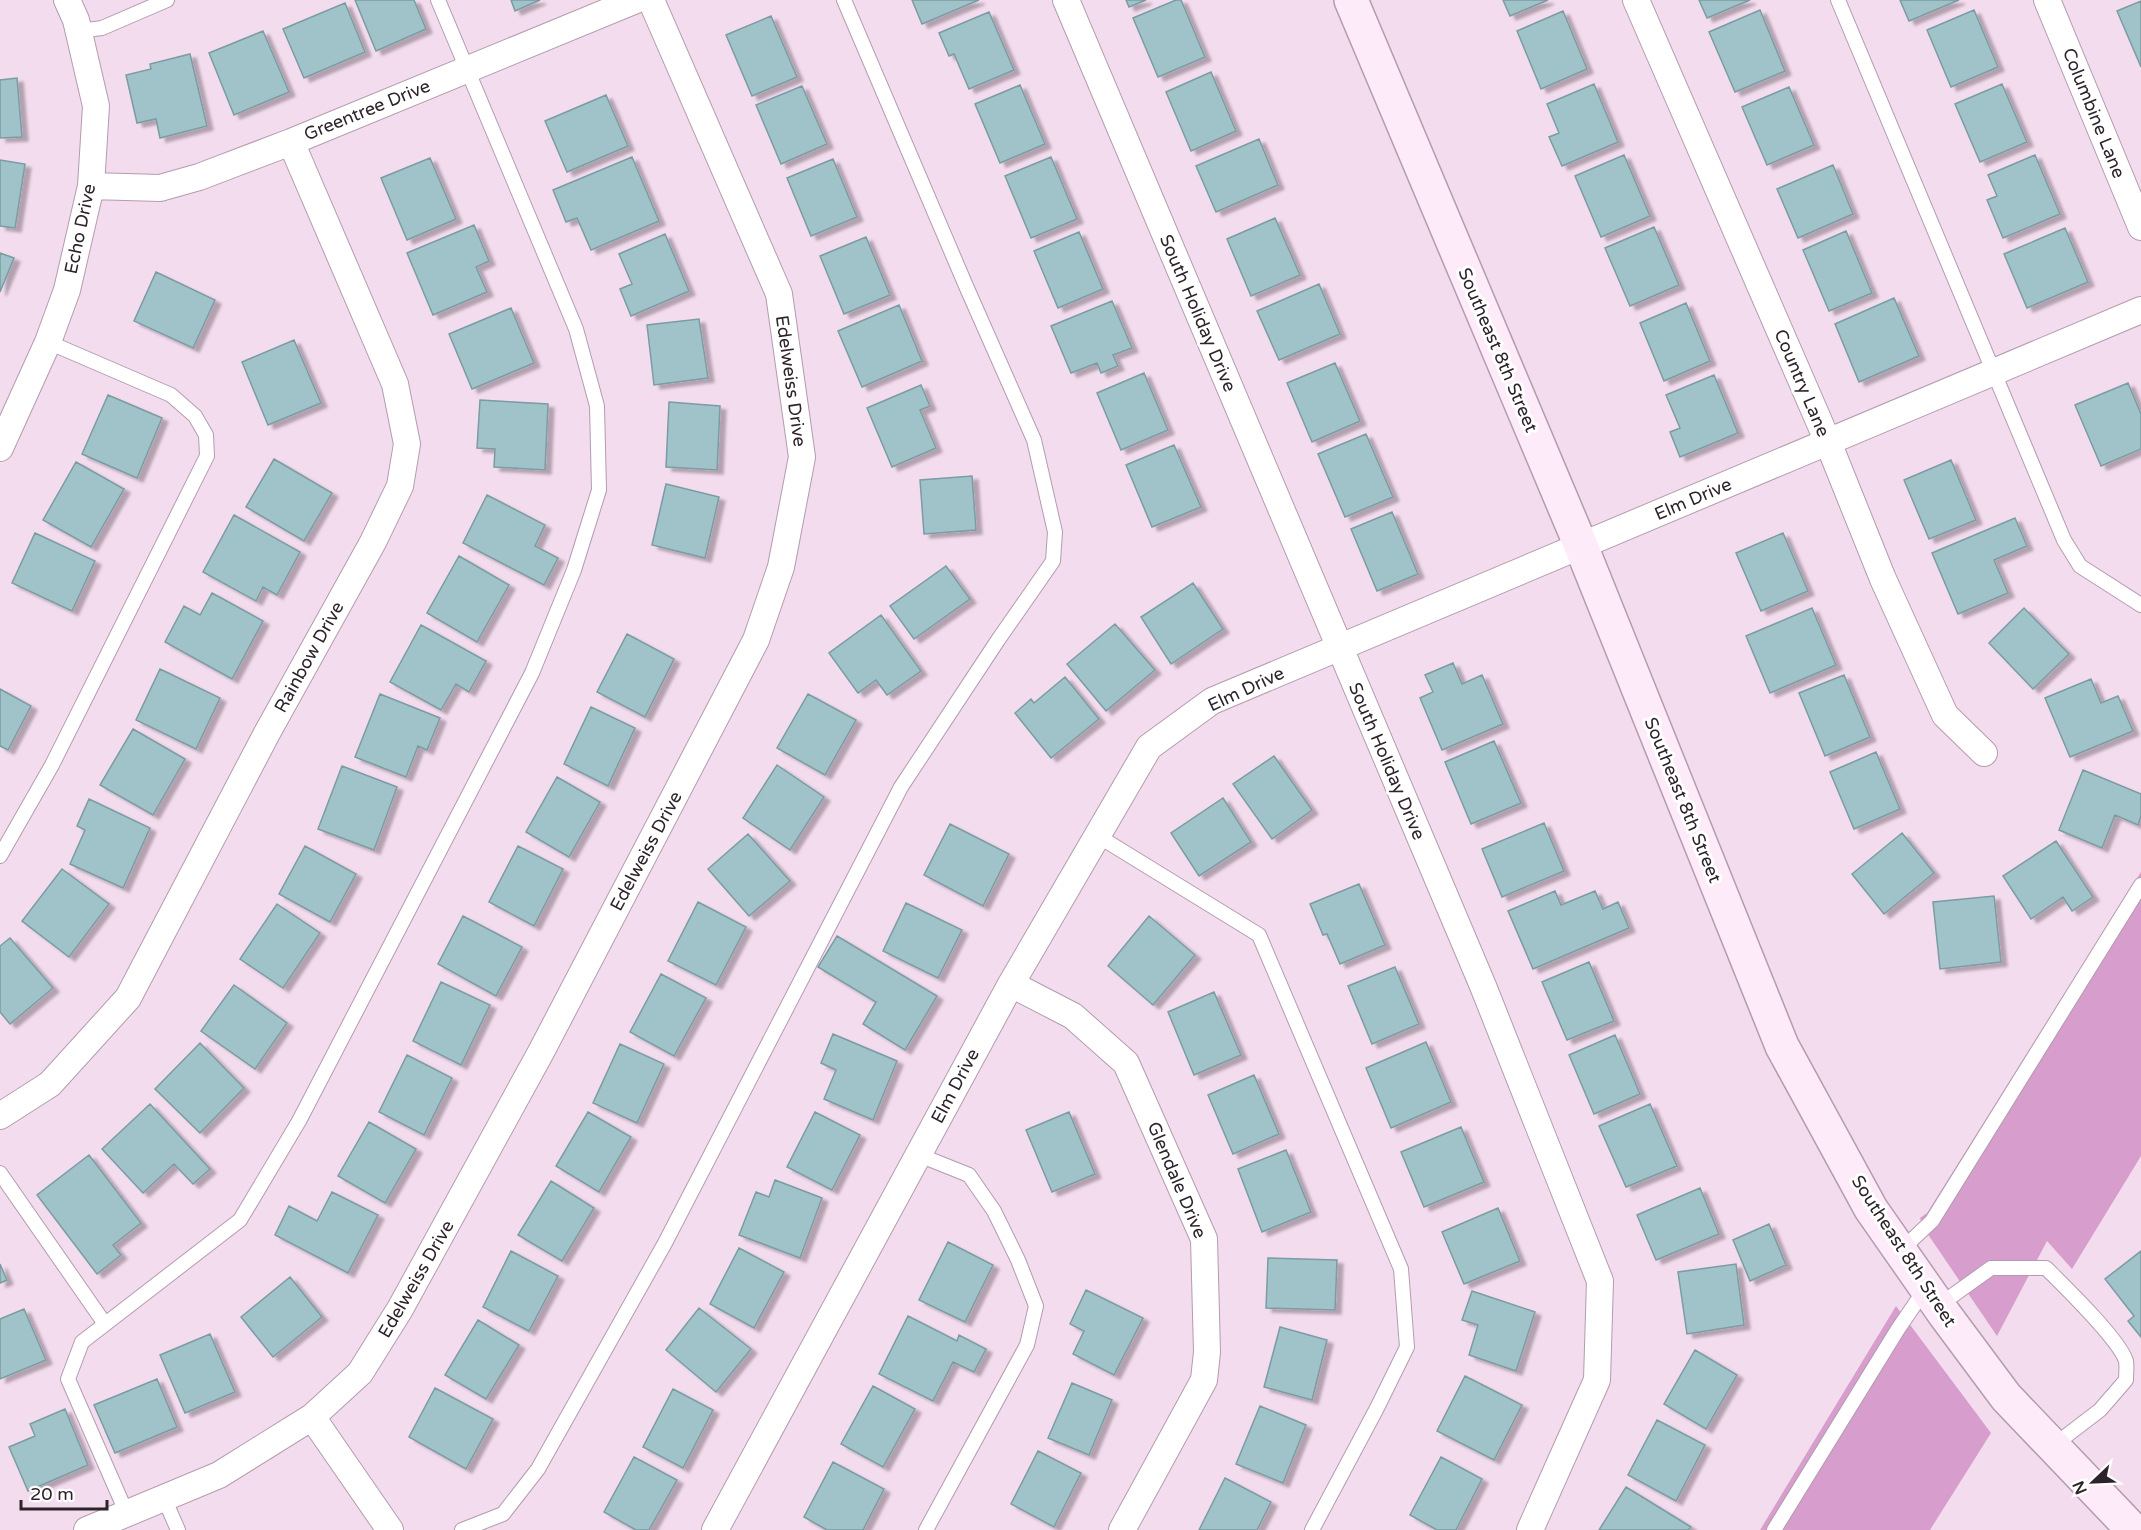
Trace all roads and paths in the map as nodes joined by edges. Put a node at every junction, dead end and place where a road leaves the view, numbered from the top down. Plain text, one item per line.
1 (67, 0) edge
2 (166, 0) edge
3 (438, 0) edge
4 (636, 0) edge
5 (651, 0) edge
6 (844, 0) edge
7 (1066, 0) edge
8 (1351, 0) edge
9 (1636, 0) edge
10 (1838, 0) edge
11 (2047, 0) edge
12 (78, 31) junction
13 (468, 69) junction
14 (291, 142) junction
15 (91, 186) junction
16 (2141, 227) edge
17 (2141, 310) edge
18 (48, 342) junction
19 (1995, 372) junction
20 (1827, 442) junction
21 (0, 448) edge
22 (1581, 546) junction
23 (2141, 605) edge
24 (1339, 647) junction
25 (1984, 753) dead end
26 (1098, 836) junction
27 (0, 856) edge
28 (2141, 885) edge
29 (1011, 984) junction
30 (0, 1116) edge
31 (919, 1155) junction
32 (0, 1173) edge
33 (1900, 1251) junction
34 (1932, 1297) junction
35 (105, 1324) junction
36 (312, 1417) junction
37 (2053, 1446) junction
38 (164, 1498) junction
39 (127, 1514) junction
40 (2141, 1520) edge
41 (87, 1530) edge
42 (178, 1530) edge
43 (390, 1530) edge
44 (462, 1530) edge
45 (715, 1530) edge
46 (926, 1530) edge
47 (1122, 1530) edge
48 (1312, 1530) edge
49 (1530, 1530) edge
50 (1774, 1530) edge
51 (2133, 1530) edge

1 - 12 street, Echo Drive
2 - 12 lane
3 - 13 lane
4 - 13 street, Greentree Drive
5 - 36 street, Edelweiss Drive
6 - 44 lane
7 - 24 street, South Holiday Drive
8 - 22 street, Southeast 8th Street
9 - 20 street, Country Lane
10 - 19 lane
11 - 16 street, Columbine Lane
12 - 15 street, Echo Drive
13 - 14 street, Greentree Drive
13 - 35 lane
14 - 15 street, Greentree Drive
14 - 30 street, Rainbow Drive
15 - 18 street, Echo Drive
17 - 19 street, Elm Drive
18 - 21 street, Echo Drive
18 - 27 lane
19 - 20 street, Elm Drive
19 - 23 lane
20 - 22 street, Elm Drive
20 - 25 street, Country Lane
22 - 24 street, Elm Drive
22 - 33 street, Southeast 8th Street
24 - 26 street, Elm Drive
24 - 49 street, South Holiday Drive
26 - 29 street, Elm Drive
26 - 48 lane
28 - 33 lane
29 - 31 street, Elm Drive
29 - 47 street, Glendale Drive
31 - 45 street, Elm Drive
31 - 46 lane
32 - 35 lane
33 - 34 street, Southeast 8th Street
34 - 37 street, Southeast 8th Street
34 - 37 lane
34 - 50 lane
35 - 39 lane
36 - 38 street, Edelweiss Drive
36 - 43 street
37 - 51 street, Southeast 8th Street
38 - 39 street, Edelweiss Drive
38 - 42 lane
39 - 41 street, Edelweiss Drive
40 - 51 lane

